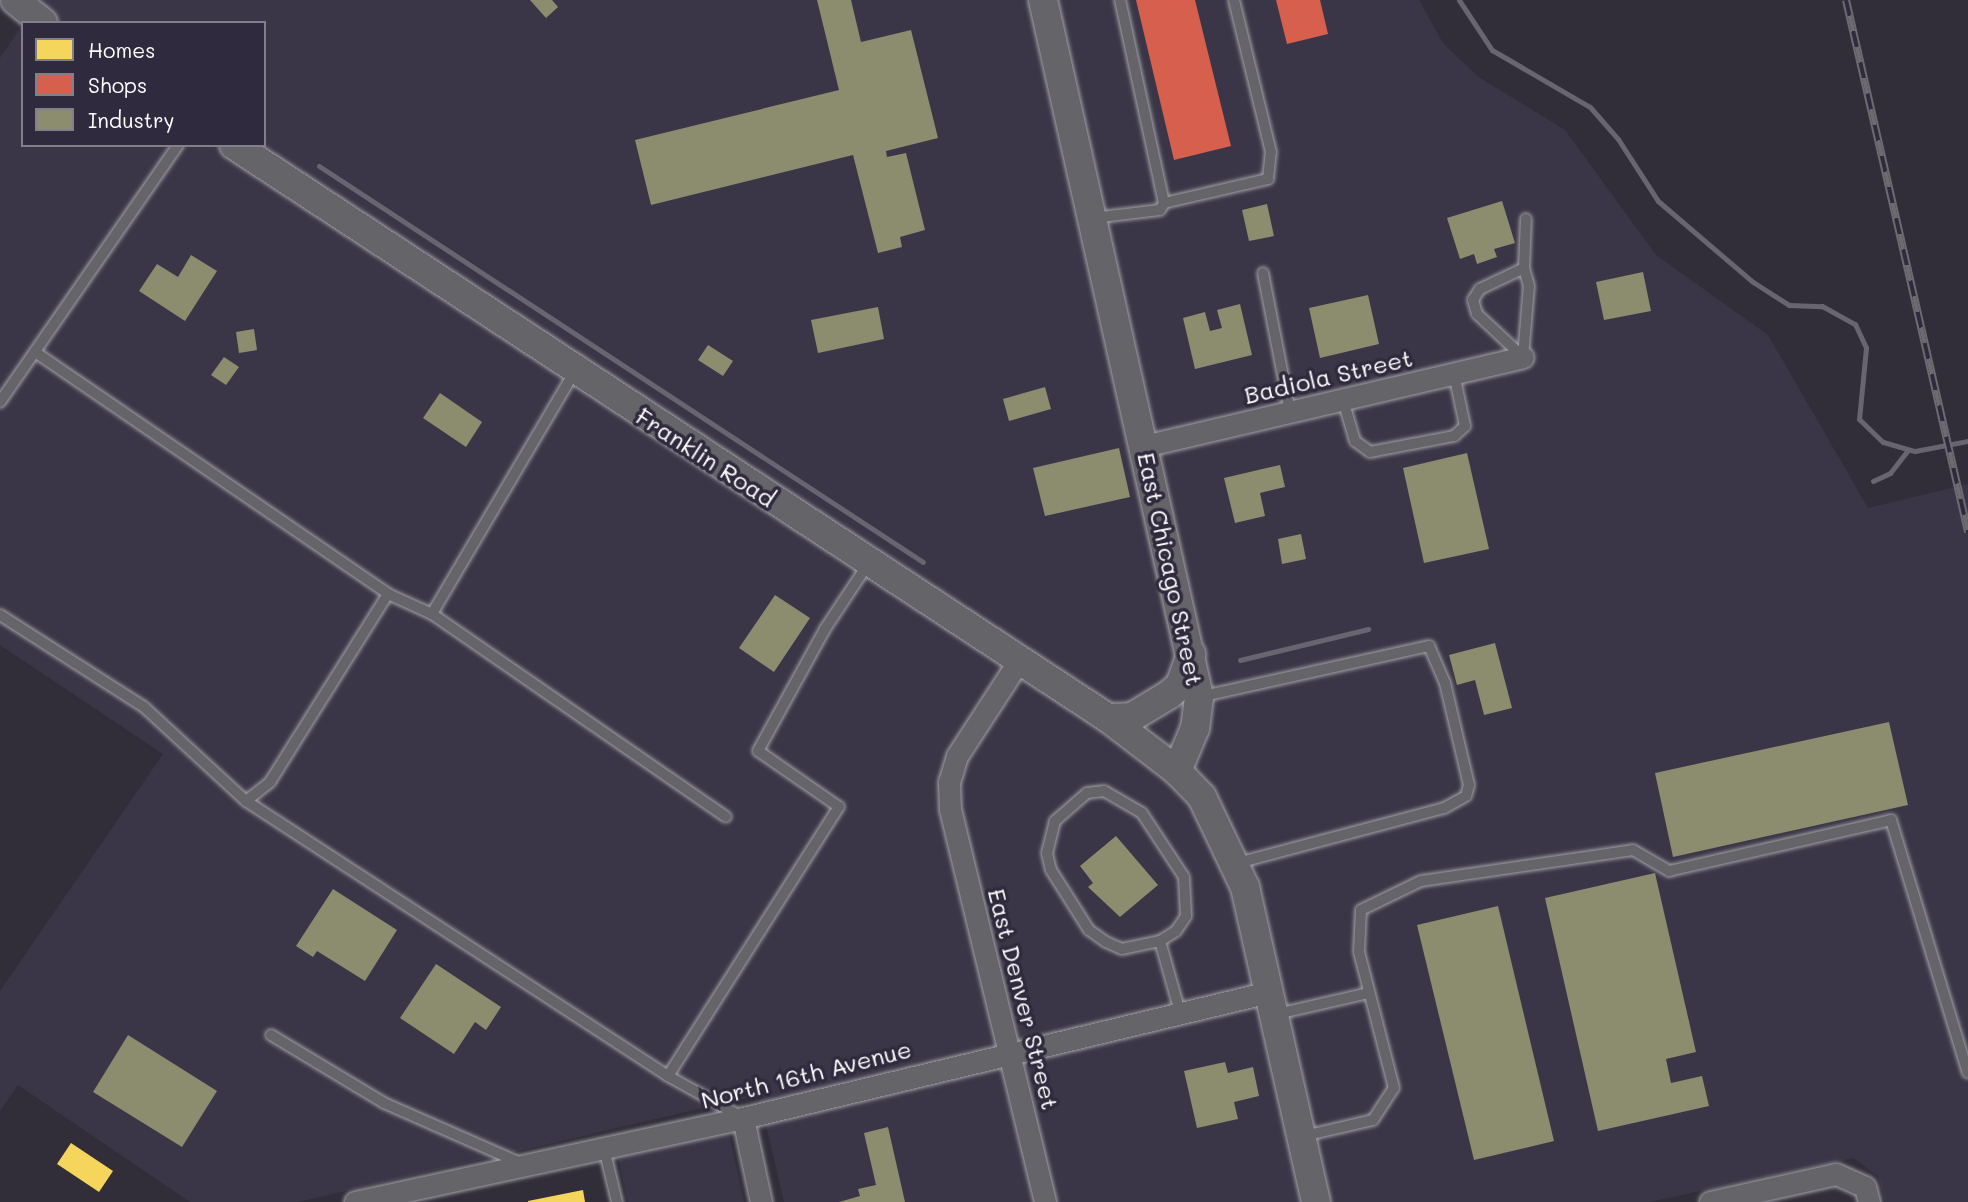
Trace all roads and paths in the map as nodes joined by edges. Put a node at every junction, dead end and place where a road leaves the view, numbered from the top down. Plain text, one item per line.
1 (15, 0) edge
2 (1043, 0) edge
3 (1120, 0) edge
4 (1234, 0) edge
5 (41, 21) edge
6 (177, 147) edge
7 (237, 147) edge
8 (1164, 203) junction
9 (1093, 218) junction
10 (1526, 219) dead end
11 (1524, 268) junction
12 (1263, 273) dead end
13 (35, 352) junction
14 (1524, 358) junction
15 (575, 371) junction
16 (1454, 374) junction
17 (1343, 400) junction
18 (0, 402) edge
19 (1290, 412) junction
20 (1144, 446) junction
21 (867, 564) junction
22 (388, 594) junction
23 (432, 614) junction
24 (0, 615) edge
25 (1191, 654) junction
26 (1018, 662) junction
27 (1199, 697) junction
28 (1108, 718) junction
29 (1177, 771) junction
30 (246, 801) junction
31 (726, 817) dead end
32 (1238, 863) junction
33 (1160, 941) junction
34 (1369, 993) junction
35 (1271, 1004) junction
36 (1180, 1012) junction
37 (271, 1035) dead end
38 (1011, 1051) junction
39 (1968, 1073) edge
40 (668, 1076) junction
41 (743, 1118) junction
42 (1301, 1137) junction
43 (604, 1148) junction
44 (527, 1165) junction
45 (384, 1199) edge
46 (1737, 1199) edge
47 (355, 1202) edge
48 (617, 1202) edge
49 (761, 1202) edge
50 (1045, 1202) edge
51 (1316, 1202) edge
52 (1710, 1202) edge
53 (1868, 1202) edge

1 - 5 street
2 - 9 street, East Chicago Street
3 - 8 lane
4 - 8 lane
6 - 13 lane
7 - 15 street, Franklin Road
8 - 9 lane
9 - 20 street, East Chicago Street
10 - 11 lane
11 - 14 lane
11 - 14 lane
12 - 19 lane
13 - 18 lane
13 - 22 lane
14 - 16 street, Badiola Street
15 - 21 street, Franklin Road
15 - 23 lane
16 - 17 street, Badiola Street
16 - 17 lane
17 - 19 street, Badiola Street
19 - 20 street, Badiola Street
20 - 25 street, East Chicago Street
21 - 26 street, Franklin Road
21 - 40 lane
22 - 23 lane
22 - 30 lane
23 - 31 lane
24 - 30 lane
25 - 27 street, East Chicago Street
25 - 28 street
26 - 28 street, Franklin Road
26 - 38 street, East Denver Street
27 - 29 street, East Chicago Street
27 - 32 lane
28 - 29 street, Franklin Road
29 - 32 street
30 - 40 lane
32 - 35 street
33 - 33 lane
33 - 36 lane
34 - 35 lane
34 - 39 lane
34 - 42 lane
35 - 36 street, North 16th Avenue
35 - 42 street
36 - 38 street, North 16th Avenue
37 - 44 lane
38 - 41 street, North 16th Avenue
38 - 50 street, East Denver Street
40 - 41 lane
41 - 43 street, North 16th Avenue
41 - 49 street
42 - 51 street
43 - 44 street, North 16th Avenue
43 - 48 lane
44 - 45 street, North 16th Avenue
45 - 47 street, North 16th Avenue
46 - 52 street
46 - 53 street

